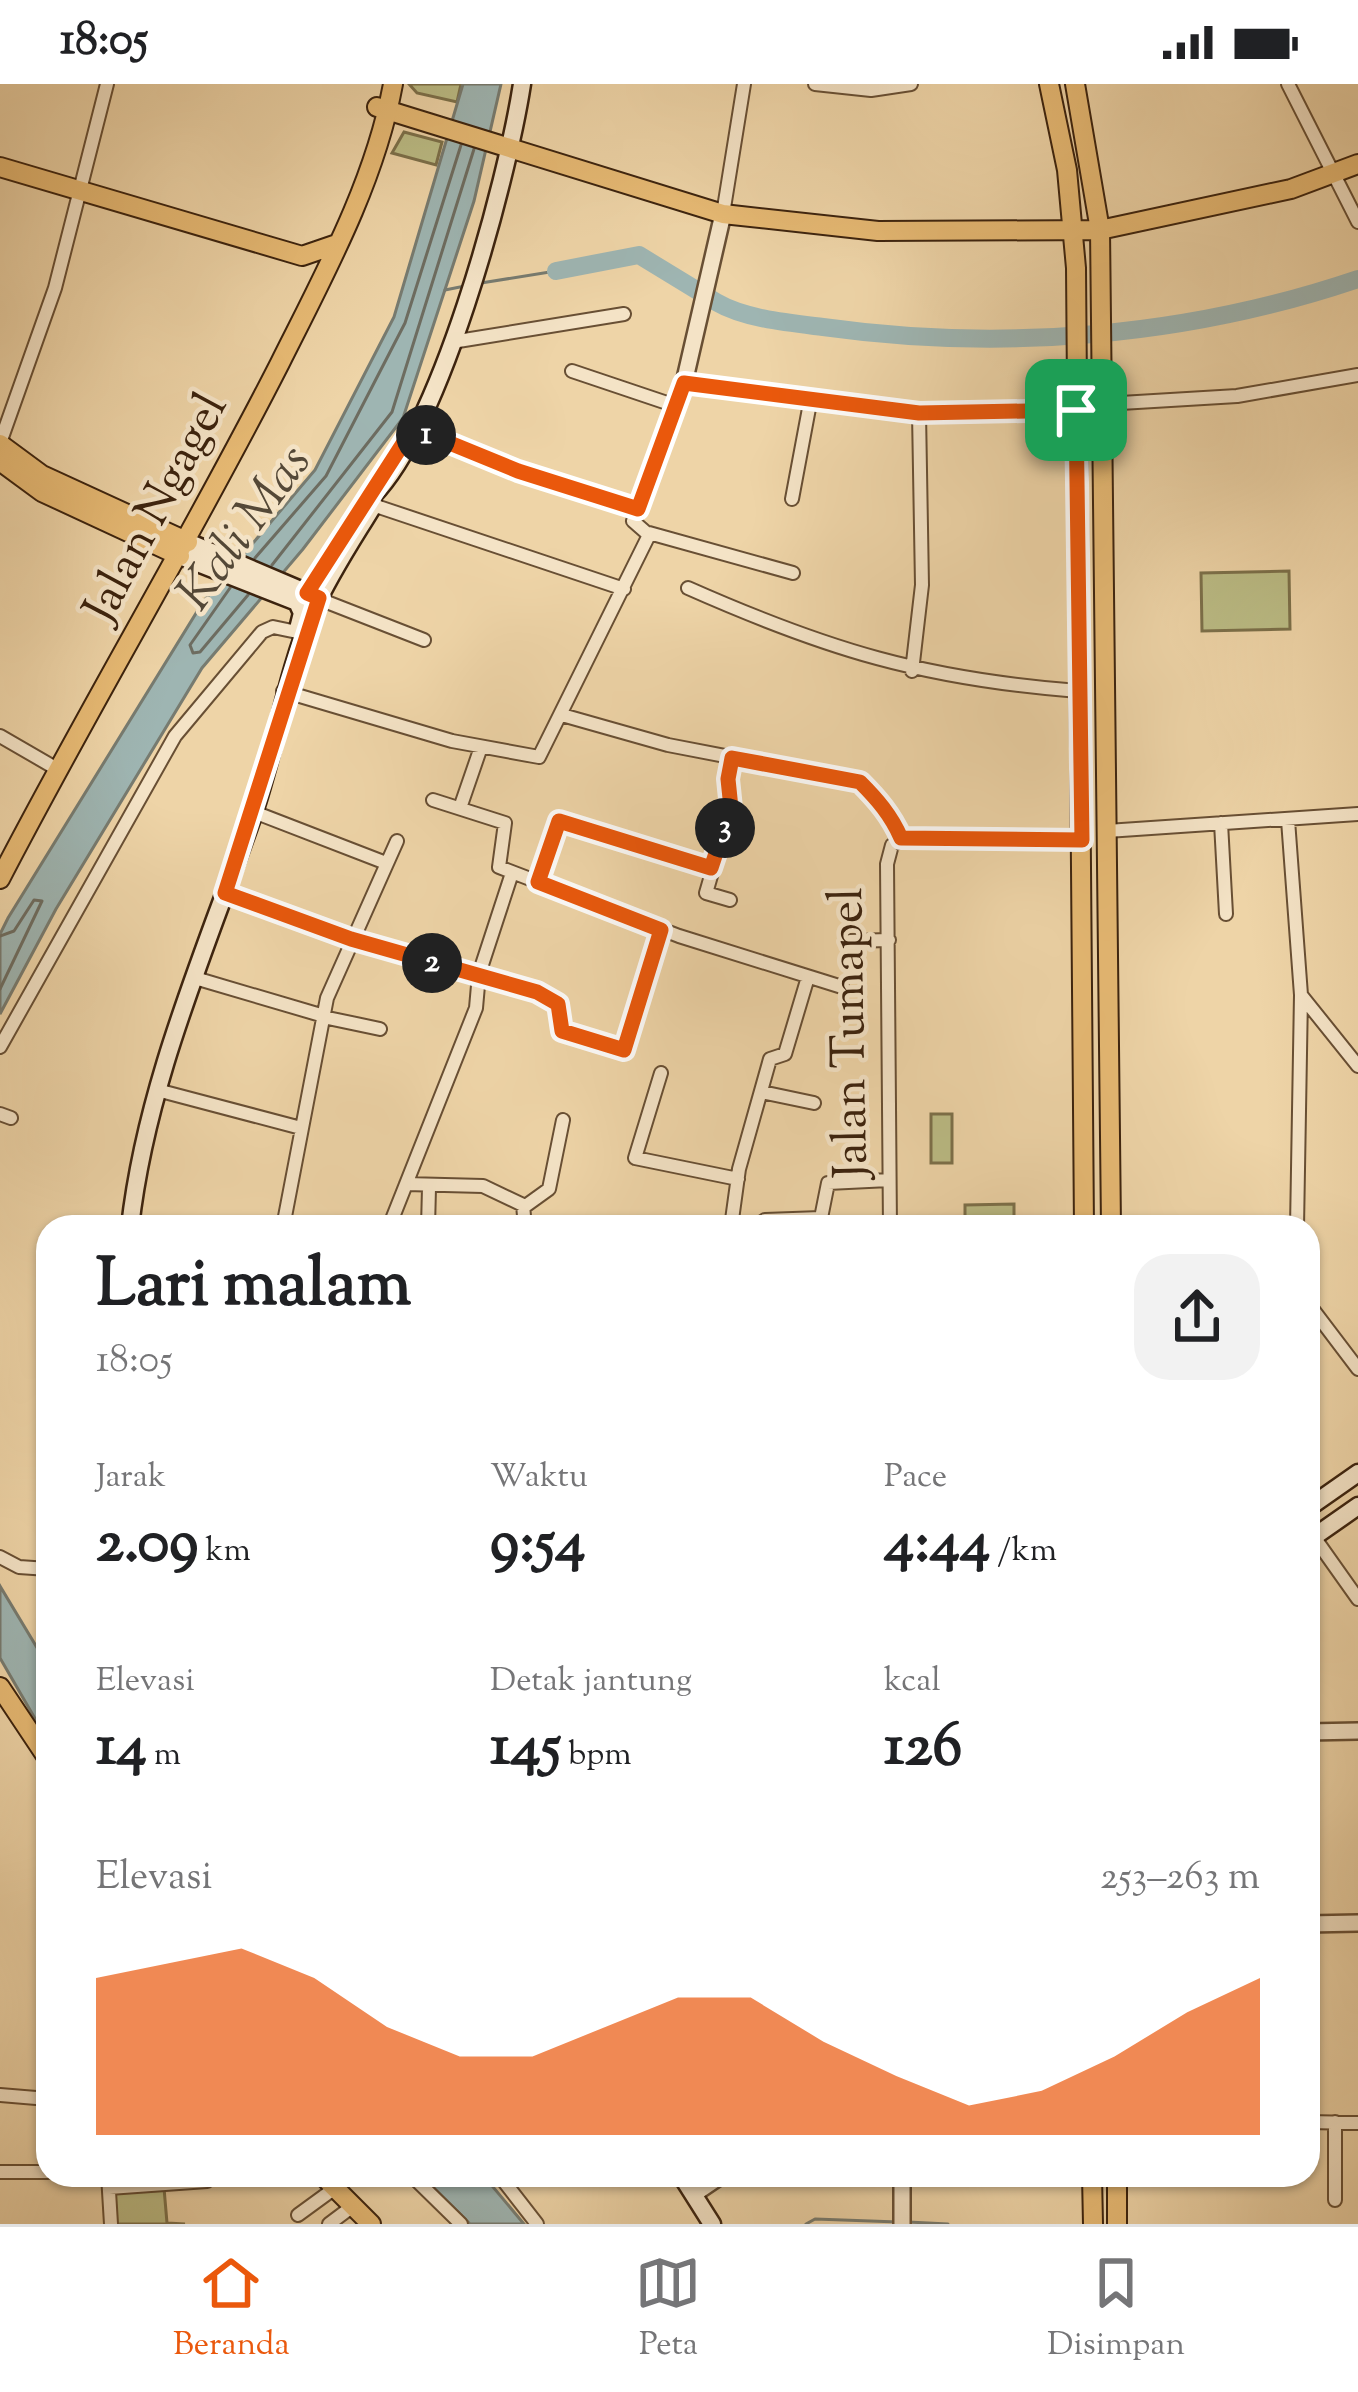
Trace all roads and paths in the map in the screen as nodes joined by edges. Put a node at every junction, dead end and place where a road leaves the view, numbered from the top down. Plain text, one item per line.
1 (107, 84) edge
2 (382, 84) edge
3 (393, 84) edge
4 (522, 84) edge
5 (745, 84) edge
6 (815, 84) edge
7 (910, 84) edge
8 (1049, 84) edge
9 (1076, 84) edge
10 (1288, 84) edge
11 (382, 108) junction
12 (504, 144) junction
13 (1358, 164) edge
14 (0, 167) edge
15 (1335, 175) junction
16 (77, 191) junction
17 (730, 209) junction
18 (1358, 221) edge
19 (1100, 230) junction
20 (1074, 232) junction
21 (337, 244) junction
22 (302, 256) junction
23 (321, 280) junction
24 (624, 314) dead end
25 (452, 342) junction
26 (572, 371) dead end
27 (1358, 375) edge
28 (684, 383) junction
29 (810, 403) junction
30 (1104, 404) junction
31 (676, 406) junction
32 (1076, 410) junction
33 (919, 413) junction
34 (413, 428) junction
35 (0, 444) edge
36 (0, 461) edge
37 (792, 499) dead end
38 (370, 502) junction
39 (638, 509) junction
40 (649, 532) junction
41 (184, 549) junction
42 (794, 573) dead end
43 (688, 588) dead end
44 (624, 589) junction
45 (303, 594) junction
46 (297, 632) junction
47 (424, 640) dead end
48 (912, 671) junction
49 (1078, 691) junction
50 (284, 694) junction
51 (562, 715) junction
52 (0, 736) edge
53 (481, 747) junction
54 (732, 758) junction
55 (57, 769) junction
56 (433, 800) dead end
57 (460, 808) junction
58 (254, 812) junction
59 (1358, 814) edge
60 (1288, 820) junction
61 (1221, 823) junction
62 (1107, 831) junction
63 (898, 840) junction
64 (1082, 840) junction
65 (397, 841) dead end
66 (386, 863) junction
67 (711, 868) junction
68 (512, 873) junction
69 (0, 879) edge
70 (542, 884) junction
71 (225, 893) junction
72 (730, 900) dead end
73 (1226, 914) dead end
74 (661, 930) junction
75 (351, 939) junction
76 (889, 940) junction
77 (850, 941) dead end
78 (478, 974) junction
79 (195, 977) junction
80 (808, 977) junction
81 (842, 987) dead end
82 (1301, 995) junction
83 (324, 1016) junction
84 (380, 1029) dead end
85 (0, 1047) edge
86 (1358, 1066) edge
87 (661, 1073) dead end
88 (1110, 1084) junction
89 (1084, 1087) junction
90 (157, 1090) junction
91 (762, 1092) junction
92 (814, 1103) dead end
93 (1084, 1115) junction
94 (1110, 1115) junction
95 (563, 1120) dead end
96 (301, 1128) junction
97 (738, 1178) junction
98 (890, 1180) junction
99 (406, 1184) junction
100 (429, 1188) junction
101 (524, 1207) junction
102 (132, 1215) edge
103 (285, 1215) edge
104 (394, 1215) edge
105 (428, 1215) edge
106 (524, 1215) edge
107 (733, 1215) edge
108 (822, 1215) edge
109 (890, 1215) edge
110 (1084, 1215) edge
111 (1111, 1215) edge
112 (1297, 1215) edge
113 (1320, 1319) edge
114 (1358, 1369) edge
115 (1358, 1473) edge
116 (1320, 1500) edge
117 (1358, 1506) edge
118 (1320, 1533) edge
119 (1320, 1550) edge
120 (0, 1557) edge
121 (36, 1568) edge
122 (1358, 1599) edge
123 (0, 1687) edge
124 (1358, 1731) edge
125 (1320, 1732) edge
126 (36, 1741) edge
127 (1358, 1923) edge
128 (1320, 1924) edge
129 (0, 2095) edge
130 (36, 2098) edge
131 (1320, 2122) edge
132 (1335, 2122) junction
133 (1358, 2123) edge
134 (0, 2172) edge
135 (36, 2172) edge
136 (108, 2187) edge
137 (324, 2187) edge
138 (334, 2187) edge
139 (423, 2187) edge
140 (508, 2187) edge
141 (689, 2187) edge
142 (704, 2187) edge
143 (1092, 2187) edge
144 (694, 2194) junction
145 (1335, 2200) dead end
146 (353, 2206) junction
147 (298, 2215) dead end
148 (1093, 2218) edge
149 (111, 2224) edge
150 (329, 2224) edge
151 (371, 2224) edge
152 (461, 2224) edge
153 (537, 2224) edge
154 (712, 2224) edge

1 - 16 street
2 - 11 main road, Jalan Ngagel
3 - 11 main road, Jalan Ngagel
4 - 12 main road
5 - 17 street
6 - 7 street
8 - 20 main road
9 - 19 main road
10 - 15 street
11 - 12 main road
11 - 21 main road, Jalan Ngagel
12 - 17 main road
12 - 25 main road
13 - 15 main road
14 - 16 main road
15 - 18 street
15 - 19 main road
16 - 22 main road
16 - 35 street
17 - 20 main road
17 - 28 street
19 - 20 main road
19 - 30 main road
20 - 32 main road
21 - 22 main road
21 - 23 main road, Jalan Ngagel
22 - 23 main road
23 - 41 main road, Jalan Ngagel
24 - 25 street
25 - 34 main road
26 - 31 street
27 - 30 street
28 - 29 street
28 - 31 street
29 - 33 street
29 - 37 street
30 - 62 main road
31 - 39 street
32 - 33 street
32 - 49 main road
33 - 48 street
34 - 38 main road
34 - 39 street
35 - 41 main road
36 - 41 main road
38 - 44 street
38 - 45 main road
39 - 40 street
40 - 42 street
40 - 44 street
41 - 45 main road
41 - 55 main road, Jalan Ngagel
43 - 48 street
44 - 51 street
45 - 46 main road
45 - 47 street
45 - 50 main road
46 - 50 main road
46 - 85 street
48 - 49 street
49 - 64 main road
50 - 53 street
50 - 58 main road
51 - 53 street
51 - 54 street
52 - 55 street
53 - 57 street
54 - 63 street
54 - 67 street
55 - 69 main road, Jalan Ngagel
56 - 57 street
57 - 68 street
58 - 66 street
58 - 71 main road
59 - 60 street
60 - 61 street
60 - 82 street
61 - 62 street
61 - 73 street
62 - 88 main road
63 - 64 street
63 - 76 street, Jalan Tumapel
64 - 89 main road
65 - 66 street
66 - 75 street
67 - 70 street
67 - 72 street
68 - 70 street
68 - 78 street
70 - 74 street
71 - 75 street
71 - 79 main road
74 - 78 street
74 - 80 street
75 - 78 street
75 - 83 street
76 - 77 street
76 - 98 street, Jalan Tumapel
78 - 99 street
79 - 83 street
79 - 90 main road
80 - 81 street
80 - 91 street
82 - 86 street
82 - 112 street
83 - 84 street
83 - 96 street
87 - 97 street
88 - 89 main road
88 - 94 main road
89 - 93 main road
90 - 96 street
90 - 102 main road
91 - 92 street
91 - 97 street
93 - 94 main road
93 - 110 main road
94 - 111 main road
95 - 101 street
96 - 103 street
97 - 107 street
98 - 108 street
98 - 109 street, Jalan Tumapel
99 - 100 street
99 - 104 street
100 - 101 street
100 - 105 street
101 - 106 street
113 - 114 street
115 - 116 main road
117 - 118 main road
119 - 122 street
120 - 121 street
123 - 126 main road
124 - 125 street
127 - 128 street
129 - 130 street
131 - 132 street
132 - 133 street
132 - 145 street
134 - 135 street
136 - 149 street
137 - 147 street
138 - 146 main road
139 - 152 street
140 - 153 street
141 - 144 main road
142 - 144 street
143 - 148 main road
144 - 154 main road
146 - 150 street
146 - 151 main road

